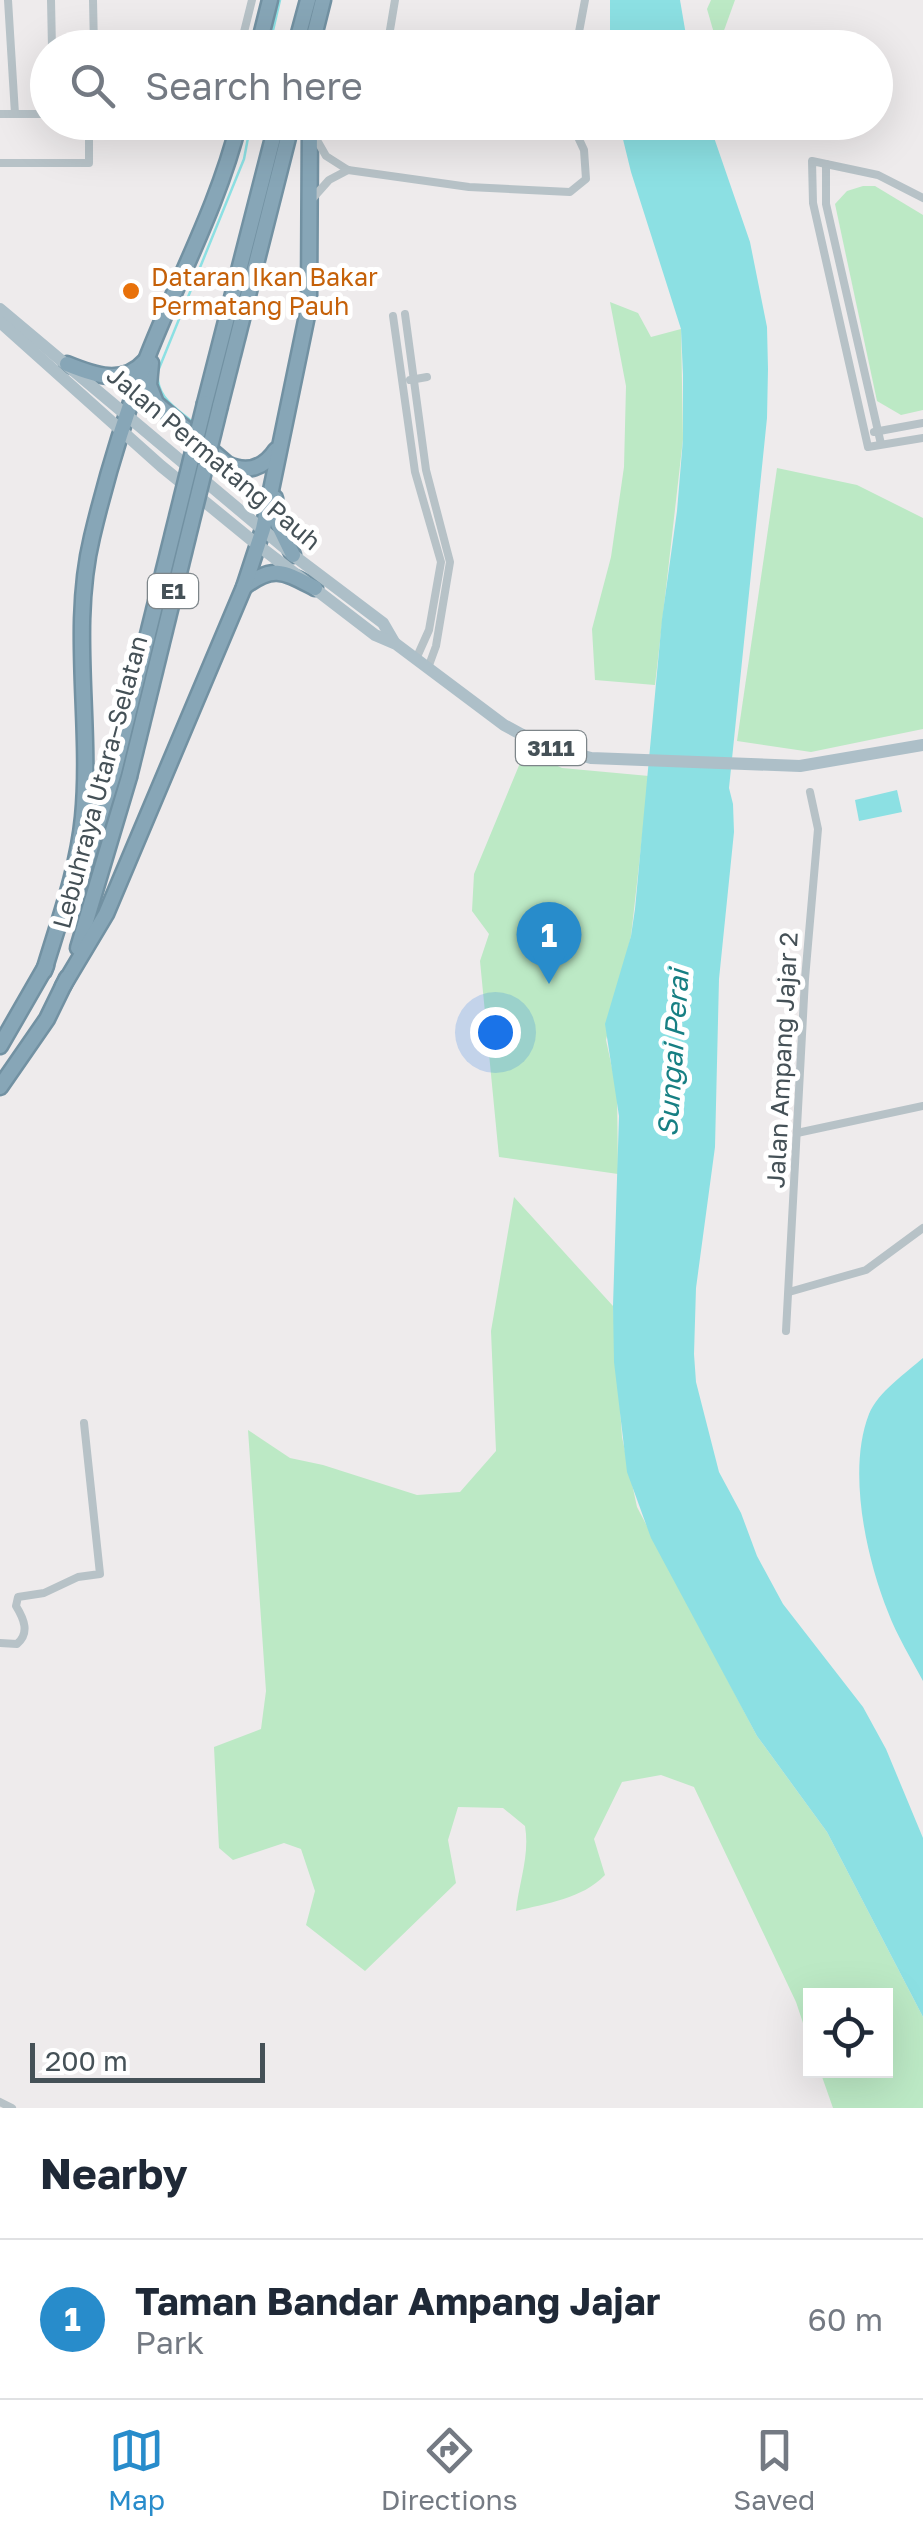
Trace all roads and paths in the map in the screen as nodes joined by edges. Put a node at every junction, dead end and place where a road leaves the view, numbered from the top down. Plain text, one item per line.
1 (8, 0) edge
2 (51, 0) edge
3 (93, 0) edge
4 (252, 0) edge
5 (270, 0) edge
6 (308, 0) edge
7 (323, 0) edge
8 (396, 0) edge
9 (585, 0) edge
10 (52, 30) edge
11 (94, 30) edge
12 (244, 30) edge
13 (262, 30) edge
14 (300, 30) edge
15 (316, 30) edge
16 (390, 30) edge
17 (579, 30) edge
18 (0, 114) edge
19 (15, 114) junction
20 (30, 114) edge
21 (89, 140) edge
22 (233, 140) edge
23 (272, 140) edge
24 (287, 140) edge
25 (310, 140) edge
26 (316, 140) edge
27 (578, 140) edge
28 (0, 163) edge
29 (826, 164) junction
30 (348, 170) junction
31 (923, 198) edge
32 (309, 207) junction
33 (0, 310) edge
34 (405, 314) dead end
35 (393, 316) dead end
36 (0, 322) edge
37 (156, 342) junction
38 (147, 358) junction
39 (68, 364) junction
40 (428, 377) dead end
41 (413, 379) junction
42 (400, 382) junction
43 (212, 404) junction
44 (127, 414) junction
45 (923, 423) edge
46 (878, 431) junction
47 (122, 432) junction
48 (865, 434) junction
49 (923, 438) edge
50 (881, 444) junction
51 (280, 445) junction
52 (426, 470) junction
53 (415, 472) junction
54 (273, 483) junction
55 (264, 529) junction
56 (258, 546) junction
57 (293, 555) junction
58 (244, 587) junction
59 (315, 588) junction
60 (396, 644) junction
61 (422, 664) junction
62 (923, 746) edge
63 (810, 792) dead end
64 (44, 971) junction
65 (64, 986) junction
66 (0, 1046) edge
67 (0, 1087) edge
68 (923, 1106) edge
69 (798, 1134) junction
70 (923, 1228) edge
71 (789, 1292) junction
72 (786, 1330) dead end
73 (84, 1423) dead end
74 (0, 1643) edge
75 (0, 2102) edge
76 (12, 2108) edge

1 - 19 street
2 - 10 street
3 - 11 street
4 - 12 street
5 - 13 highway
6 - 14 highway
7 - 15 highway
8 - 16 street
9 - 17 street
18 - 19 street
19 - 20 street
21 - 28 street
22 - 37 highway
23 - 43 highway, Lebuhraya Utara–Selatan / E1
24 - 43 highway, Lebuhraya Utara–Selatan / E1
25 - 32 highway
26 - 30 street
27 - 30 street
29 - 31 street
29 - 46 street
29 - 48 street
30 - 32 street
32 - 51 highway
33 - 39 main road, Jalan Permatang Pauh / 3111
34 - 41 street
35 - 42 street
36 - 47 main road, Jalan Permatang Pauh / 3111
37 - 38 highway
37 - 51 highway
38 - 39 highway
38 - 44 highway
39 - 44 main road, Jalan Permatang Pauh / 3111
40 - 41 street
41 - 42 street
41 - 52 street
42 - 53 street
43 - 64 highway, Lebuhraya Utara–Selatan / E1, bridge
43 - 65 highway, Lebuhraya Utara–Selatan / E1, bridge
44 - 47 highway
44 - 55 main road, Jalan Permatang Pauh / 3111
45 - 46 street
46 - 48 street
46 - 50 street
47 - 56 main road, Jalan Permatang Pauh / 3111
47 - 64 highway
48 - 50 street
49 - 50 street
51 - 54 highway
52 - 53 street
52 - 61 street
53 - 61 street
54 - 55 highway
54 - 57 highway
55 - 56 highway
55 - 57 main road, Jalan Permatang Pauh / 3111
56 - 58 highway
56 - 59 main road, Jalan Permatang Pauh / 3111
57 - 60 main road, Jalan Permatang Pauh / 3111
58 - 59 highway
58 - 65 highway
59 - 60 main road, Jalan Permatang Pauh / 3111
60 - 61 main road, Jalan Permatang Pauh / 3111
61 - 62 main road, Jalan Permatang Pauh / 3111
63 - 69 street, Jalan Ampang Jajar 2
64 - 66 highway, Lebuhraya Utara–Selatan / E1
65 - 67 highway, Lebuhraya Utara–Selatan / E1
68 - 69 street
69 - 71 street, Jalan Ampang Jajar 2
70 - 71 street
71 - 72 street, Jalan Ampang Jajar 2
73 - 74 street
75 - 76 street

